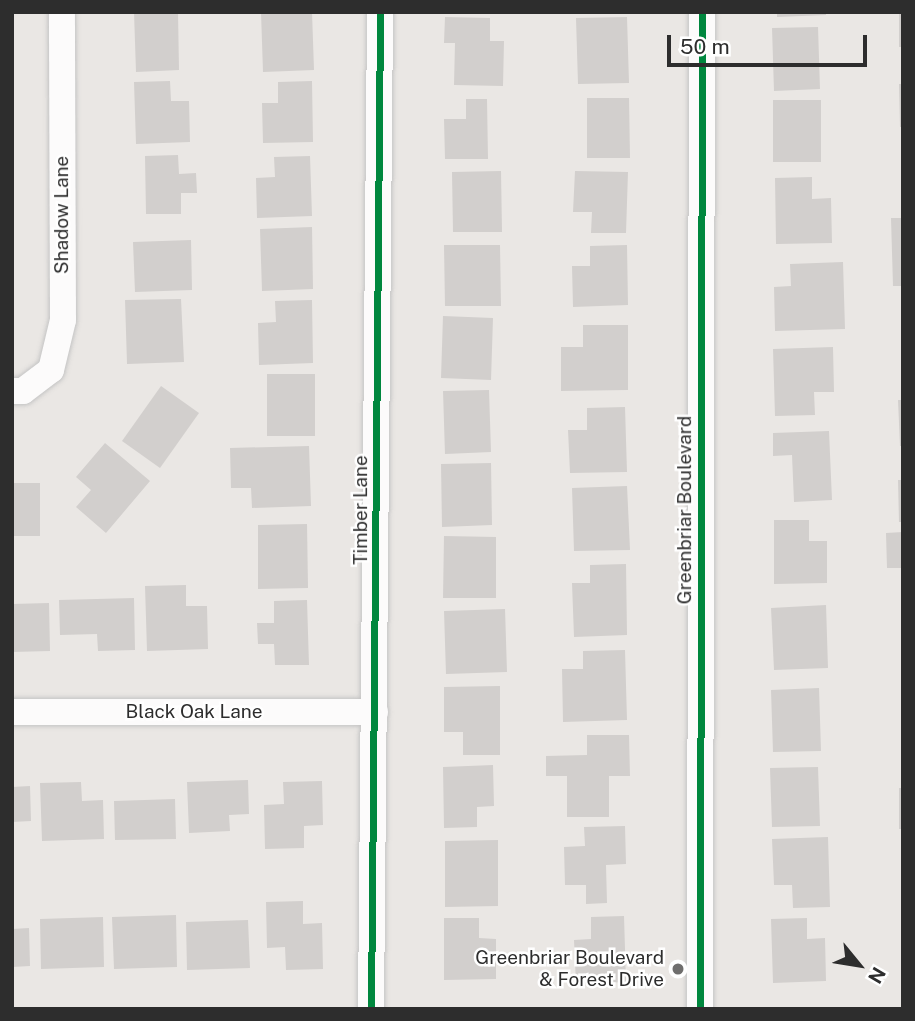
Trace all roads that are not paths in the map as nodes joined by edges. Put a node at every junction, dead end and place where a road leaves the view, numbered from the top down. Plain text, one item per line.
1 (62, 12) edge
2 (380, 12) edge
3 (702, 12) edge
4 (12, 391) edge
5 (12, 712) edge
6 (375, 712) junction
7 (371, 1009) edge
8 (700, 1009) edge

1 - 4 street, Shadow Lane
2 - 6 street, Timber Lane
3 - 8 street, Greenbriar Boulevard
5 - 6 street, Black Oak Lane
6 - 7 street, Timber Lane

